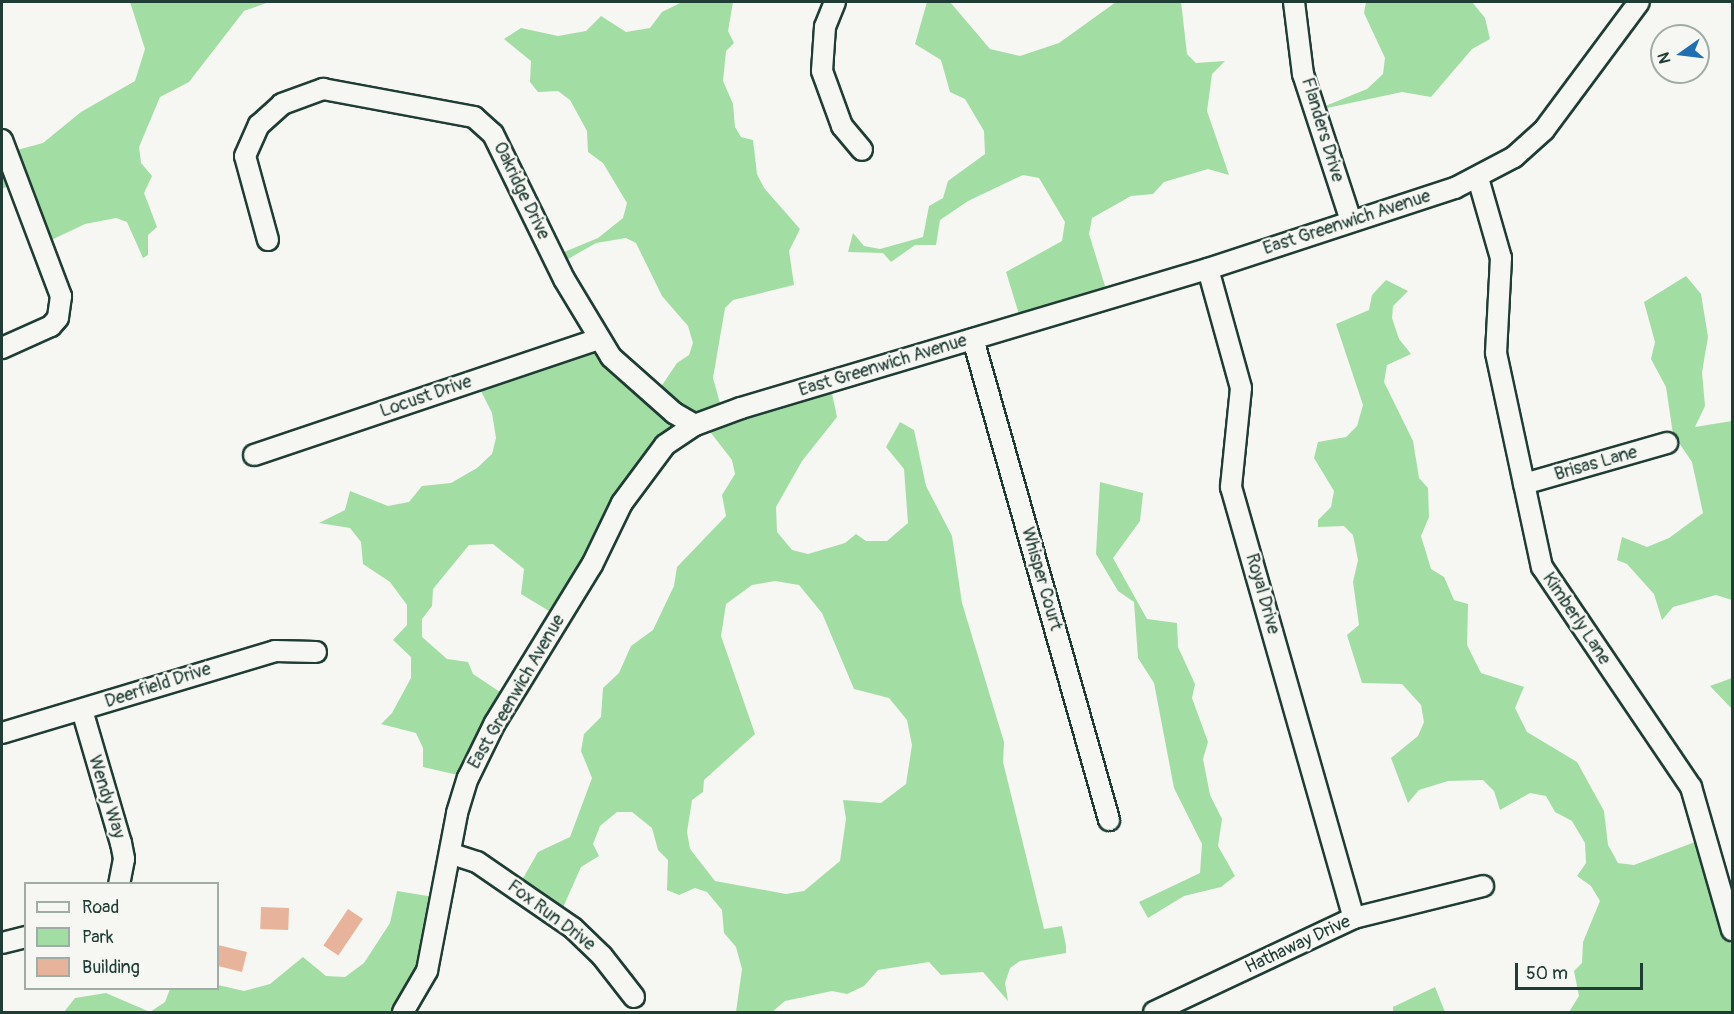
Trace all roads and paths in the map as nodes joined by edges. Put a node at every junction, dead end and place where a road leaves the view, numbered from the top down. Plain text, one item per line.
1 (836, 2) edge
2 (1294, 2) edge
3 (1639, 2) edge
4 (2, 140) edge
5 (862, 150) dead end
6 (1479, 178) junction
7 (1351, 221) junction
8 (268, 240) dead end
9 (1208, 268) junction
10 (598, 339) junction
11 (973, 339) junction
12 (2, 348) edge
13 (695, 425) junction
14 (1667, 443) dead end
15 (254, 455) dead end
16 (1524, 484) junction
17 (316, 652) dead end
18 (82, 710) junction
19 (2, 733) edge
20 (1109, 820) dead end
21 (452, 854) junction
22 (119, 882) edge
23 (1483, 886) dead end
24 (1354, 918) junction
25 (1732, 930) edge
26 (24, 938) edge
27 (2, 943) edge
28 (634, 997) dead end
29 (403, 1012) edge
30 (1154, 1012) edge

1 - 5 street
2 - 7 street, Flanders Drive
3 - 6 street, East Greenwich Avenue
4 - 12 street
6 - 7 street, East Greenwich Avenue
6 - 16 street, Kimberly Lane
7 - 9 street, East Greenwich Avenue
8 - 10 street, Oakridge Drive
9 - 11 street, East Greenwich Avenue
9 - 24 street, Royal Drive
10 - 13 street, Oakridge Drive
10 - 15 street, Locust Drive
11 - 13 street, East Greenwich Avenue
11 - 20 street, Whisper Court
13 - 21 street, East Greenwich Avenue
14 - 16 street, Brisas Lane
16 - 25 street, Kimberly Lane
17 - 18 street, Deerfield Drive
18 - 19 street, Deerfield Drive
18 - 22 street, Wendy Way
21 - 28 street, Fox Run Drive
21 - 29 street, East Greenwich Avenue
23 - 24 street, Hathaway Drive
24 - 30 street, Hathaway Drive
26 - 27 street

